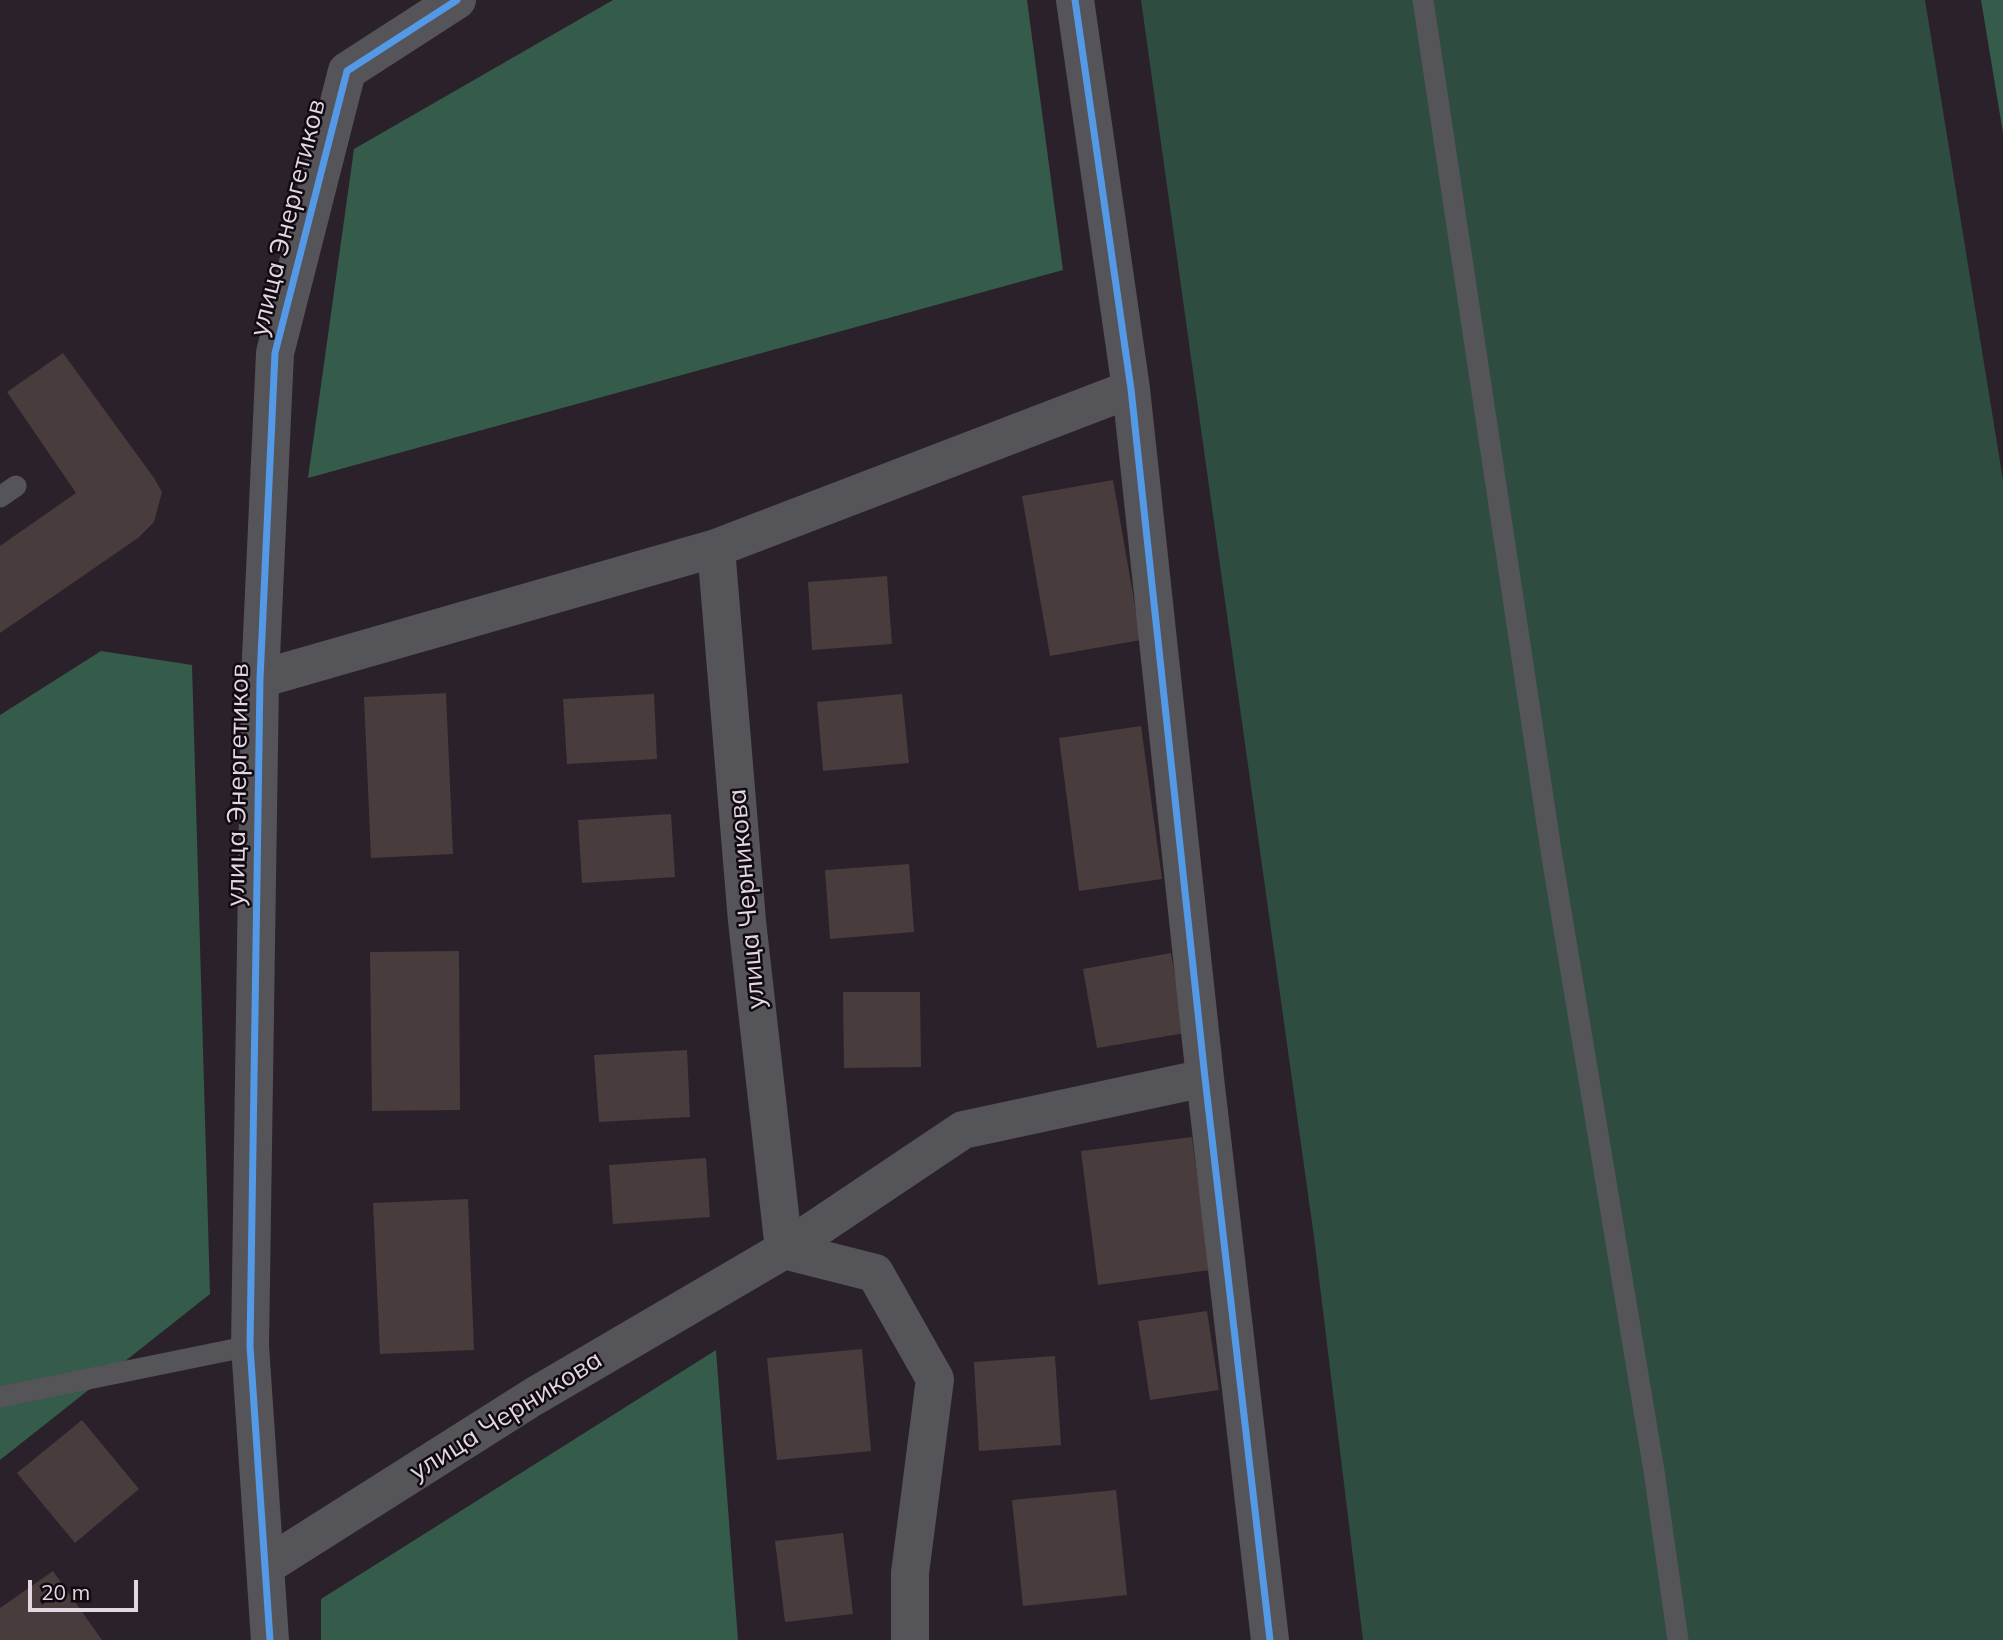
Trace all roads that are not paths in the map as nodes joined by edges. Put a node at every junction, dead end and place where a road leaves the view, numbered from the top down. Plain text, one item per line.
1 (457, 0) edge
2 (1075, 0) edge
3 (1423, 0) edge
4 (1131, 389) junction
5 (716, 548) junction
6 (260, 679) junction
7 (1205, 1078) junction
8 (784, 1250) junction
9 (250, 1346) junction
10 (0, 1397) edge
11 (266, 1566) junction
12 (270, 1640) edge
13 (910, 1640) edge
14 (1270, 1640) edge
15 (1678, 1640) edge

1 - 6 street, улица Энергетиков
2 - 4 street
3 - 15 lane
4 - 5 street
4 - 7 street
5 - 6 street
5 - 8 street, улица Черникова
6 - 9 street, улица Энергетиков
7 - 8 street, улица Черникова
7 - 14 street
8 - 11 street, улица Черникова
8 - 13 street
9 - 10 lane
9 - 11 street, улица Энергетиков
11 - 12 street, улица Энергетиков

